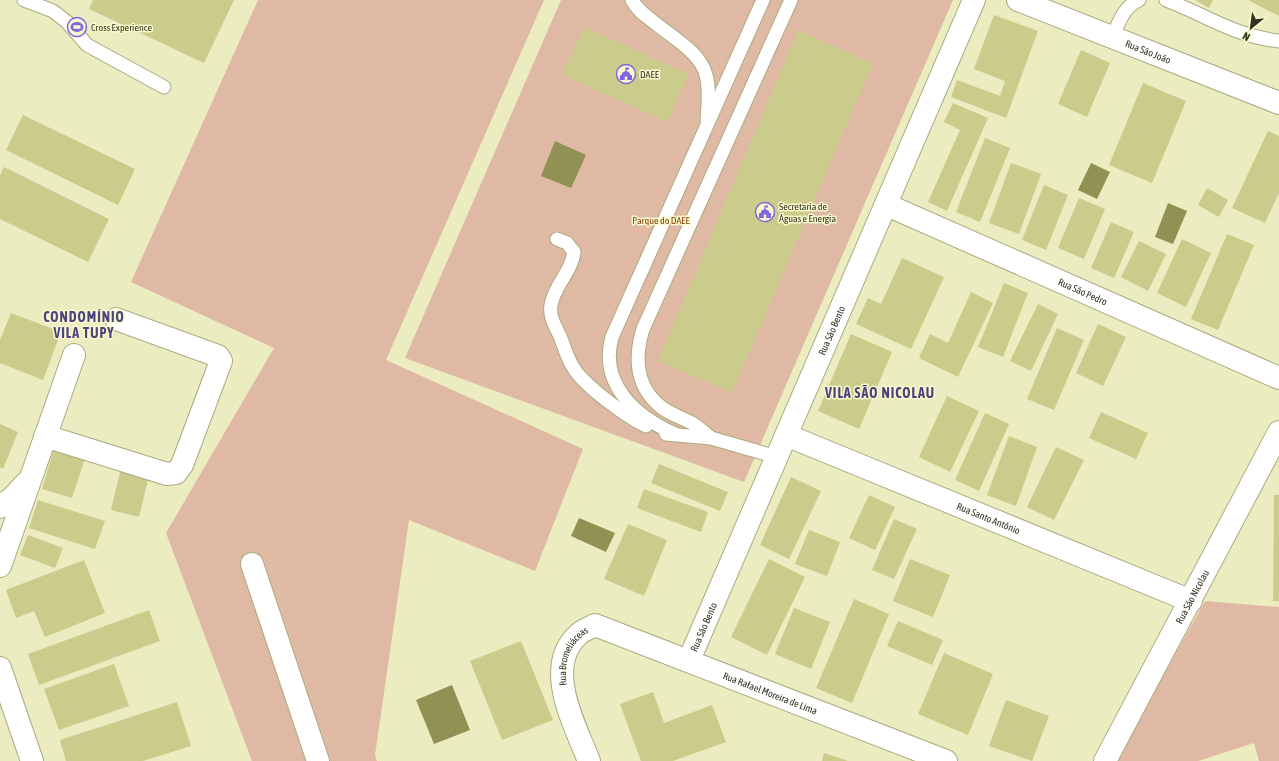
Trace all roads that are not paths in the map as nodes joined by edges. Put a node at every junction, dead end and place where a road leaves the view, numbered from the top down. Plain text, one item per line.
1 (24, 0) edge
2 (632, 0) edge
3 (763, 0) edge
4 (791, 0) edge
5 (974, 0) edge
6 (1018, 0) edge
7 (1139, 0) edge
8 (1166, 0) edge
9 (1112, 38) junction
10 (1279, 41) edge
11 (164, 87) dead end
12 (1279, 103) edge
13 (707, 126) junction
14 (887, 205) junction
15 (557, 239) dead end
16 (116, 319) dead end
17 (74, 355) dead end
18 (1279, 378) edge
19 (692, 424) junction
20 (1279, 432) edge
21 (674, 434) junction
22 (786, 435) junction
23 (46, 436) junction
24 (711, 438) junction
25 (777, 457) junction
26 (31, 478) junction
27 (0, 507) edge
28 (252, 564) dead end
29 (0, 566) edge
30 (1191, 601) junction
31 (595, 625) joint
32 (689, 660) junction
33 (0, 668) edge
34 (904, 752) edge
35 (32, 761) edge
36 (318, 761) edge
37 (588, 761) edge
38 (946, 761) edge
39 (1105, 761) edge

1 - 11 lane
2 - 13 lane
3 - 13 lane
4 - 19 lane
5 - 14 street, Rua São Bento
6 - 9 street, Rua São João
7 - 9 lane
8 - 10 lane
9 - 12 street, Rua São João
13 - 21 lane
14 - 18 street, Rua São Pedro
14 - 22 street, Rua São Bento
15 - 21 lane
16 - 23 street
17 - 23 street
19 - 21 lane
19 - 24 lane
20 - 30 street, Rua São Nicolau
21 - 24 lane
22 - 25 street, Rua São Bento
22 - 30 street, Rua Santo Antônio
23 - 26 street
24 - 25 lane
25 - 32 street, Rua São Bento
26 - 27 street
26 - 29 street
28 - 36 street
30 - 39 street, Rua São Nicolau
31 - 32 street, Rua Rafael Moreira de Lima
31 - 37 street, Rua Bromeliáceas
32 - 34 street, Rua Rafael Moreira de Lima
33 - 35 street
34 - 38 street, Rua Rafael Moreira de Lima

